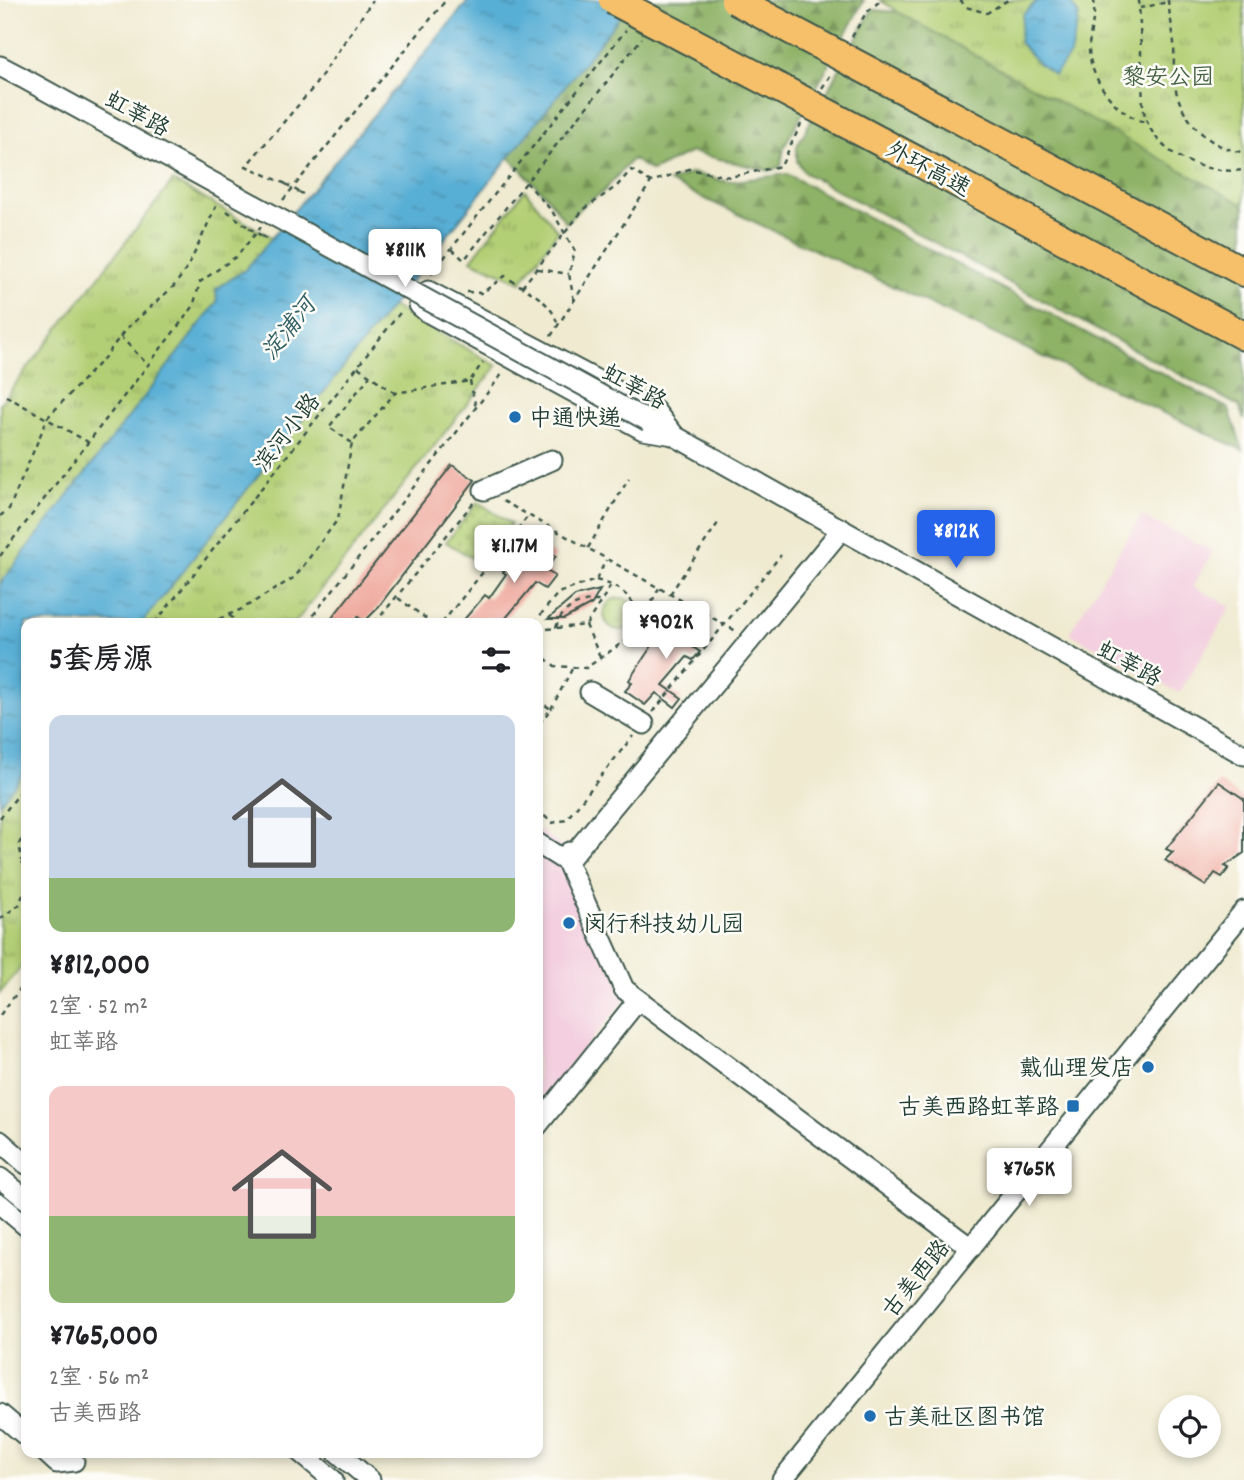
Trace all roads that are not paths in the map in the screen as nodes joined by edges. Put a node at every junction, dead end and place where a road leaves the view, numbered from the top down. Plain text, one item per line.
1 (614, 0) edge
2 (735, 0) edge
3 (0, 66) edge
4 (1244, 272) edge
5 (1244, 336) edge
6 (674, 435) junction
7 (552, 460) dead end
8 (484, 490) road end
9 (842, 529) junction
10 (590, 692) dead end
11 (644, 724) road end
12 (1244, 755) edge
13 (543, 846) edge
14 (568, 857) junction
15 (1244, 911) edge
16 (638, 1000) junction
17 (543, 1119) edge
18 (0, 1141) edge
19 (21, 1160) edge
20 (0, 1178) edge
21 (21, 1195) edge
22 (0, 1205) edge
23 (21, 1222) edge
24 (971, 1248) junction
25 (0, 1414) edge
26 (21, 1432) edge
27 (52, 1458) edge
28 (307, 1458) edge
29 (344, 1458) edge
30 (77, 1464) edge
31 (333, 1480) edge
32 (370, 1480) edge
33 (782, 1480) edge

1 - 5 highway, 外环高速, bridge
2 - 4 highway, bridge
3 - 6 street, 虹莘路, bridge
6 - 6 street
6 - 9 street, 虹莘路
7 - 8 street
9 - 12 street, 虹莘路
9 - 14 street
10 - 11 street
13 - 14 street
14 - 16 street
15 - 24 street, 古美西路
16 - 17 street
16 - 24 street
18 - 19 street
20 - 21 street
22 - 23 street
24 - 33 street, 古美西路
25 - 26 street
27 - 30 street
28 - 31 street
29 - 32 street

